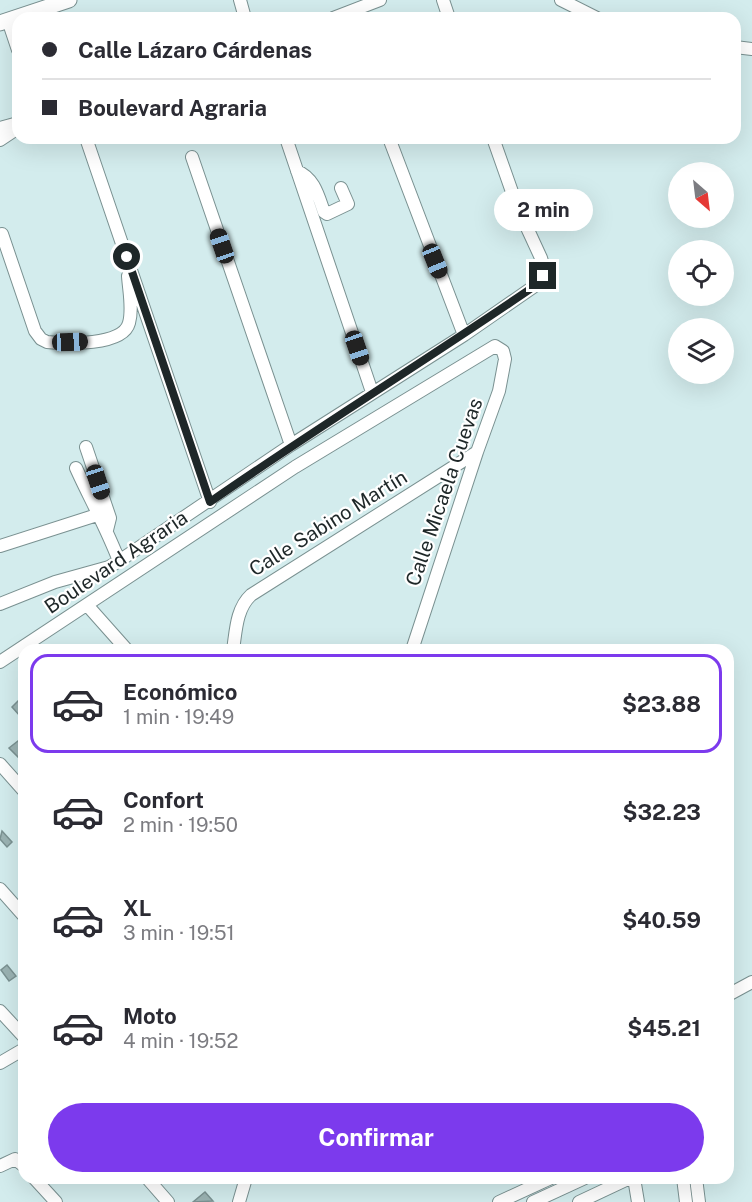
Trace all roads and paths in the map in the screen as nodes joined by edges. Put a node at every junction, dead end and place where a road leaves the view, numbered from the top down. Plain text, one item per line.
1 (69, 0) edge
2 (380, 0) edge
3 (561, 0) edge
4 (34, 12) edge
5 (355, 12) edge
6 (585, 12) edge
7 (4, 22) edge
8 (12, 38) edge
9 (88, 144) edge
10 (288, 144) edge
11 (391, 144) edge
12 (495, 144) edge
13 (192, 157) dead end
14 (297, 171) junction
15 (341, 188) dead end
16 (2, 234) dead end
17 (127, 257) junction
18 (464, 335) junction
19 (499, 347) joint
20 (372, 393) junction
21 (291, 445) junction
22 (86, 447) dead end
23 (477, 452) junction
24 (76, 468) dead end
25 (210, 502) junction
26 (98, 515) junction
27 (108, 531) junction
28 (0, 546) edge
29 (119, 561) junction
30 (1, 601) edge
31 (87, 605) junction
32 (27, 644) edge
33 (122, 644) edge
34 (234, 644) edge
35 (414, 644) edge
36 (18, 650) edge
37 (15, 652) junction
38 (18, 656) edge
39 (0, 662) edge
40 (0, 764) edge
41 (18, 784) edge
42 (0, 889) edge
43 (18, 909) edge
44 (752, 982) edge
45 (734, 992) edge
46 (0, 1011) edge
47 (18, 1030) edge
48 (18, 1052) edge
49 (0, 1063) edge
50 (18, 1161) edge
51 (0, 1166) edge
52 (40, 1184) edge
53 (152, 1184) edge
54 (244, 1184) edge
55 (537, 1184) edge
56 (572, 1184) edge
57 (619, 1184) edge
58 (634, 1184) edge
59 (684, 1184) edge
60 (697, 1184) edge
61 (56, 1202) edge
62 (168, 1202) edge
63 (239, 1202) edge
64 (499, 1202) edge
65 (533, 1202) edge
66 (579, 1202) edge
67 (638, 1202) edge
68 (686, 1202) edge
69 (699, 1202) edge

1 - 4 main road
2 - 5 street
3 - 6 street
7 - 8 street
9 - 17 street
10 - 14 street
11 - 18 street
12 - 18 street
13 - 21 street
14 - 15 street
14 - 20 street
16 - 17 street
17 - 25 street
18 - 20 street
19 - 23 street, Calle Micaela Cuevas
19 - 31 street, Boulevard Agraria
20 - 21 street
21 - 25 street
22 - 27 street
23 - 34 street, Calle Sabino Martín
23 - 35 street, Calle Micaela Cuevas
24 - 26 street
25 - 29 street
26 - 27 street
26 - 28 street
27 - 29 street
29 - 30 street
31 - 32 street, Boulevard Agraria
31 - 33 street
36 - 37 street, Boulevard Agraria
37 - 38 street
37 - 39 street, Boulevard Agraria
40 - 41 street
42 - 43 street
44 - 45 street
46 - 47 street
48 - 49 street
50 - 51 street
52 - 61 street
53 - 62 street
54 - 63 street
55 - 64 street
56 - 65 street
57 - 66 street
58 - 67 street
59 - 68 street
60 - 69 street

